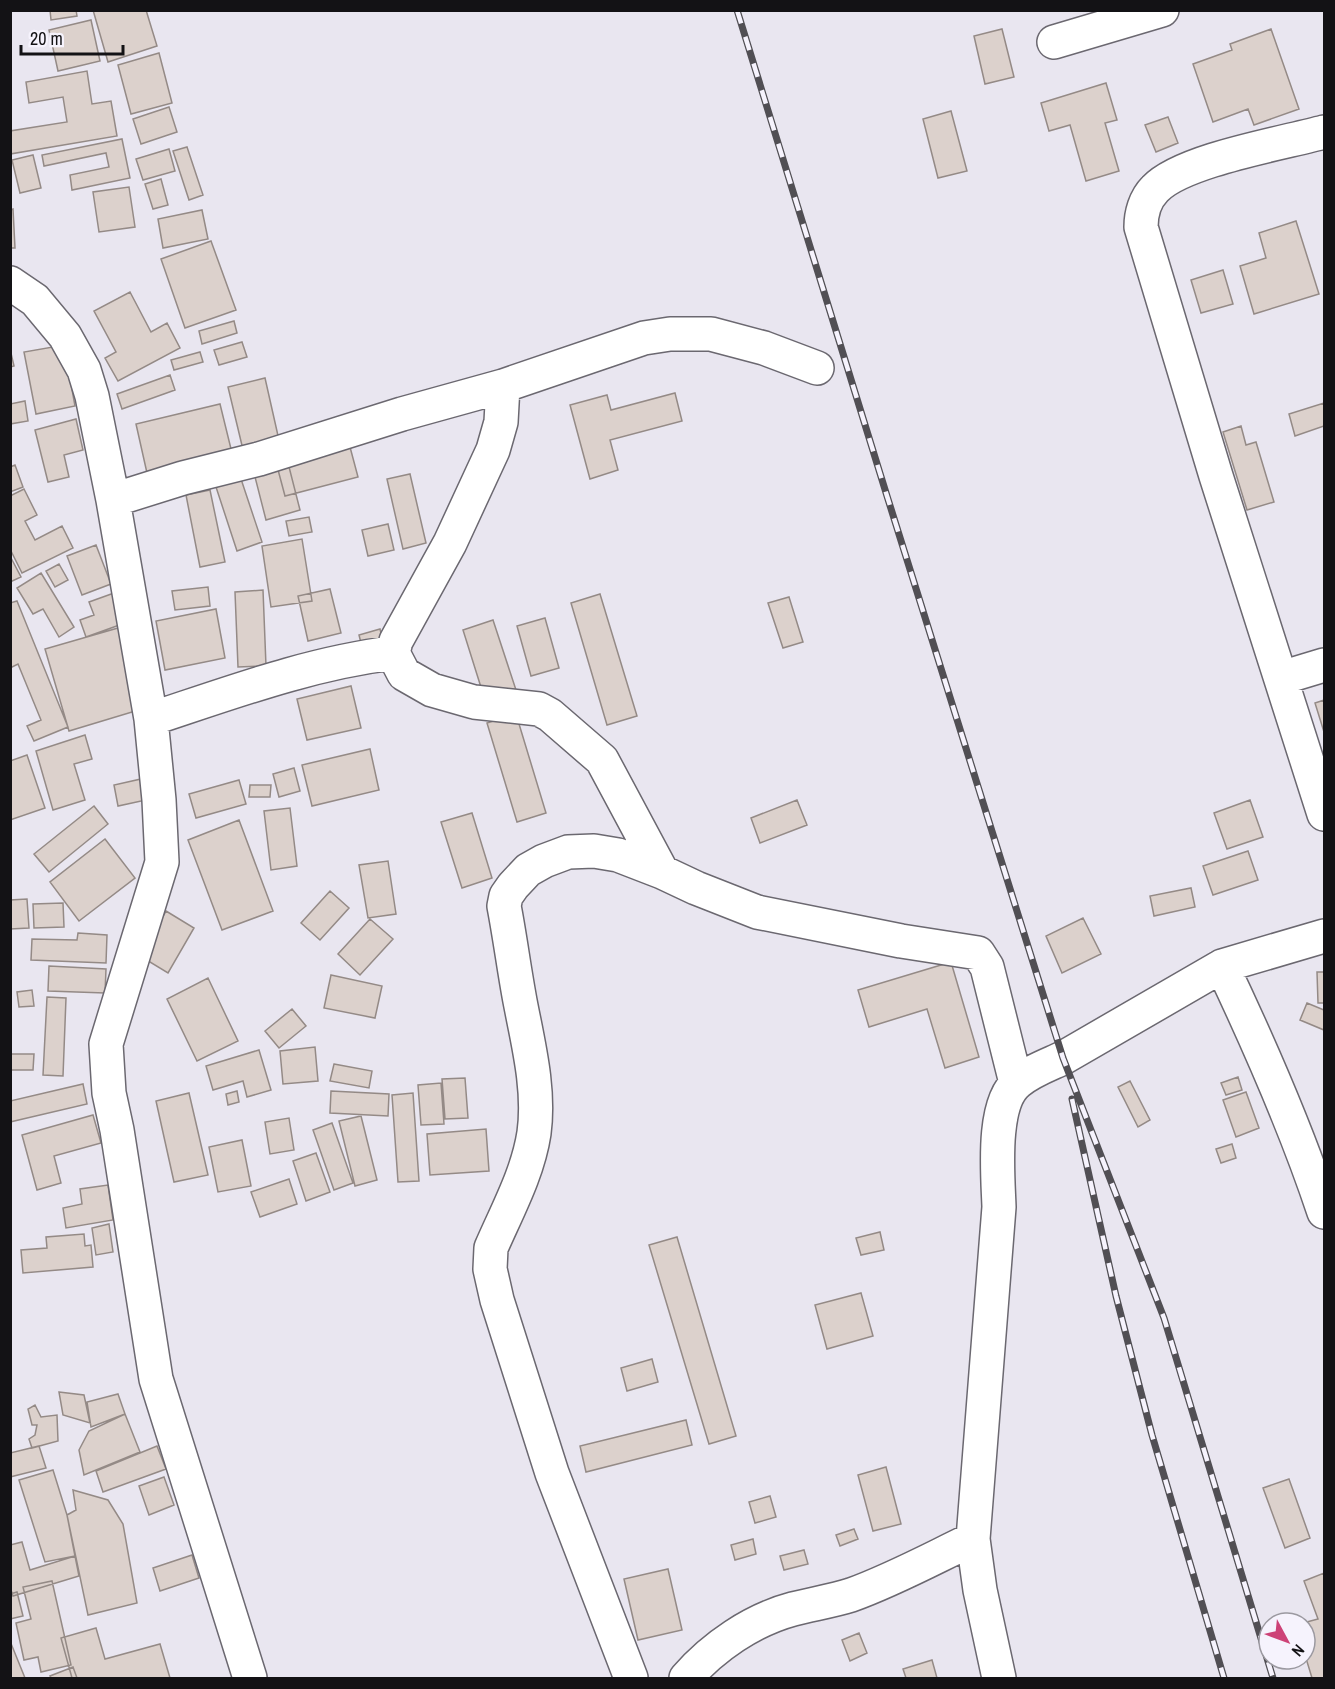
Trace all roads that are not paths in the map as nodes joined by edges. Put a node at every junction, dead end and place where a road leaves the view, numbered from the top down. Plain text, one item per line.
1 (1162, 10) edge
2 (1054, 42) dead end
3 (1324, 132) edge
4 (10, 283) edge
5 (817, 368) dead end
6 (503, 386) junction
7 (113, 500) junction
8 (393, 653) junction
9 (1324, 665) edge
10 (1281, 678) junction
11 (151, 719) junction
12 (1324, 814) edge
13 (662, 872) junction
14 (1324, 936) edge
15 (1222, 966) junction
16 (1016, 1083) junction
17 (1315, 1156) edge
18 (1324, 1212) edge
19 (973, 1539) junction
20 (250, 1678) edge
21 (631, 1678) edge
22 (686, 1678) edge
23 (999, 1678) edge

1 - 2 street
3 - 10 street
4 - 7 street
5 - 6 street
6 - 7 street
6 - 8 street
7 - 11 street
8 - 11 street
8 - 13 street
9 - 10 street
10 - 12 street
11 - 20 street
13 - 16 street
13 - 21 street
14 - 15 street
15 - 16 street
15 - 17 street
16 - 19 street
17 - 18 street
19 - 22 street
19 - 23 street

